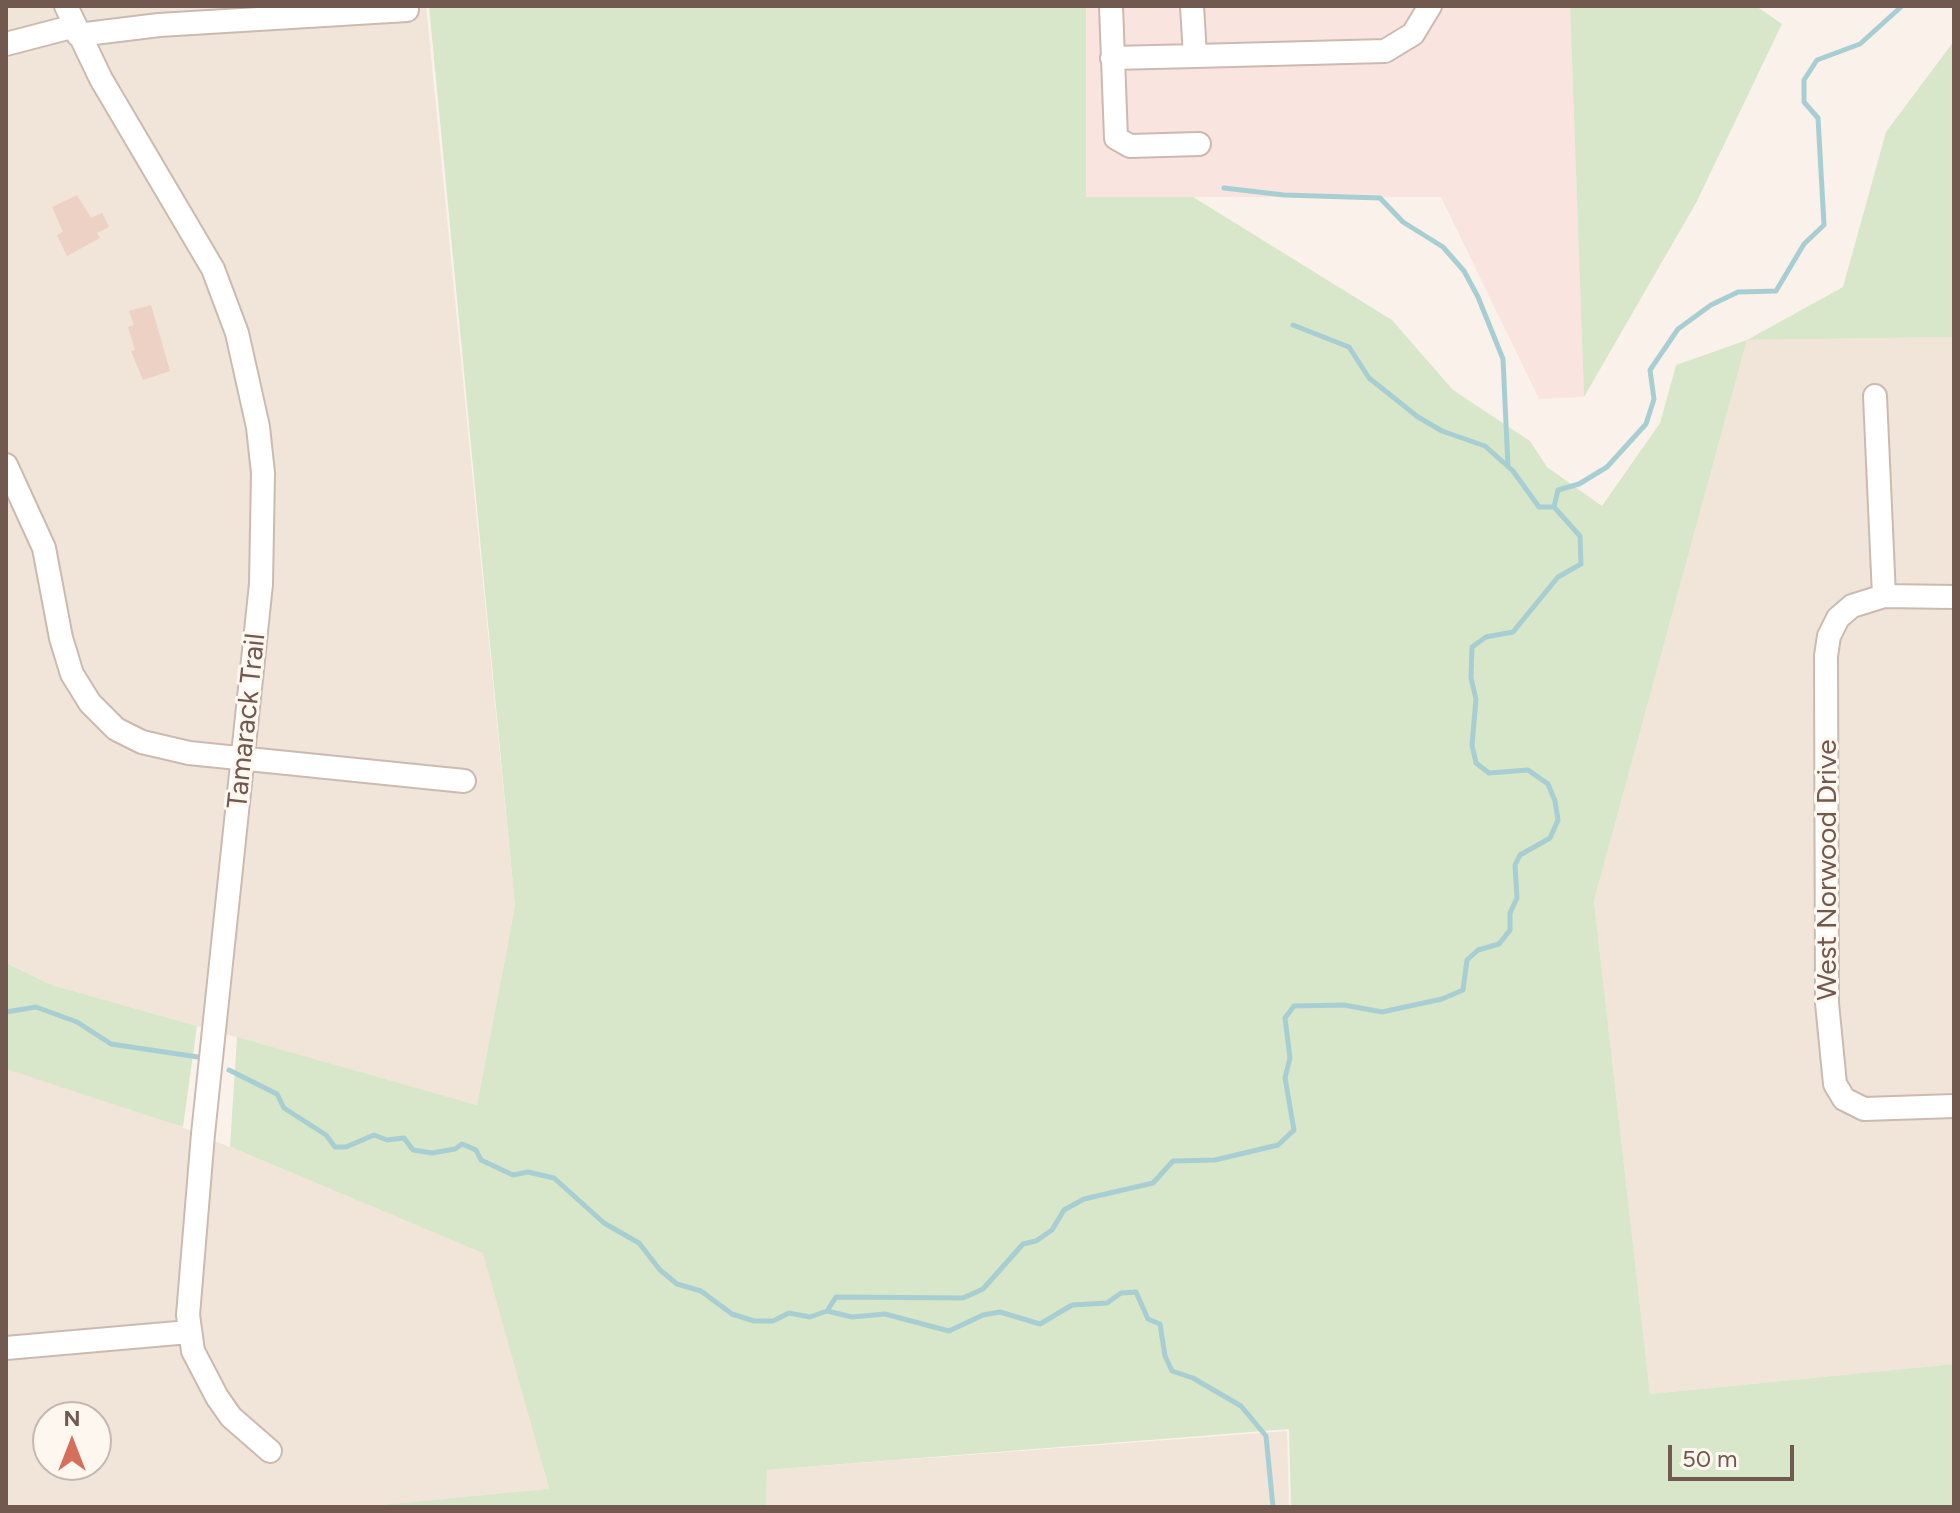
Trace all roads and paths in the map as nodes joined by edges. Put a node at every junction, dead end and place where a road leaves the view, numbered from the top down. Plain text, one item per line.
1 (1111, 6) edge
2 (1192, 6) edge
3 (1430, 6) edge
4 (407, 10) dead end
5 (73, 22) edge
6 (6, 44) edge
7 (1195, 56) junction
8 (1112, 58) junction
9 (1199, 144) dead end
10 (1875, 396) dead end
11 (6, 465) edge
12 (1884, 596) junction
13 (1954, 597) edge
14 (243, 760) junction
15 (464, 781) dead end
16 (1954, 1106) edge
17 (189, 1332) junction
18 (6, 1348) edge
19 (270, 1451) dead end

1 - 8 street
2 - 7 street
3 - 7 street
4 - 5 street
5 - 6 street
5 - 14 street, Tamarack Trail
7 - 8 street
8 - 9 street
10 - 12 street
11 - 14 street
12 - 13 street
12 - 16 street, West Norwood Drive
14 - 15 street
14 - 17 street, Tamarack Trail
17 - 18 street
17 - 19 street, Tamarack Trail

